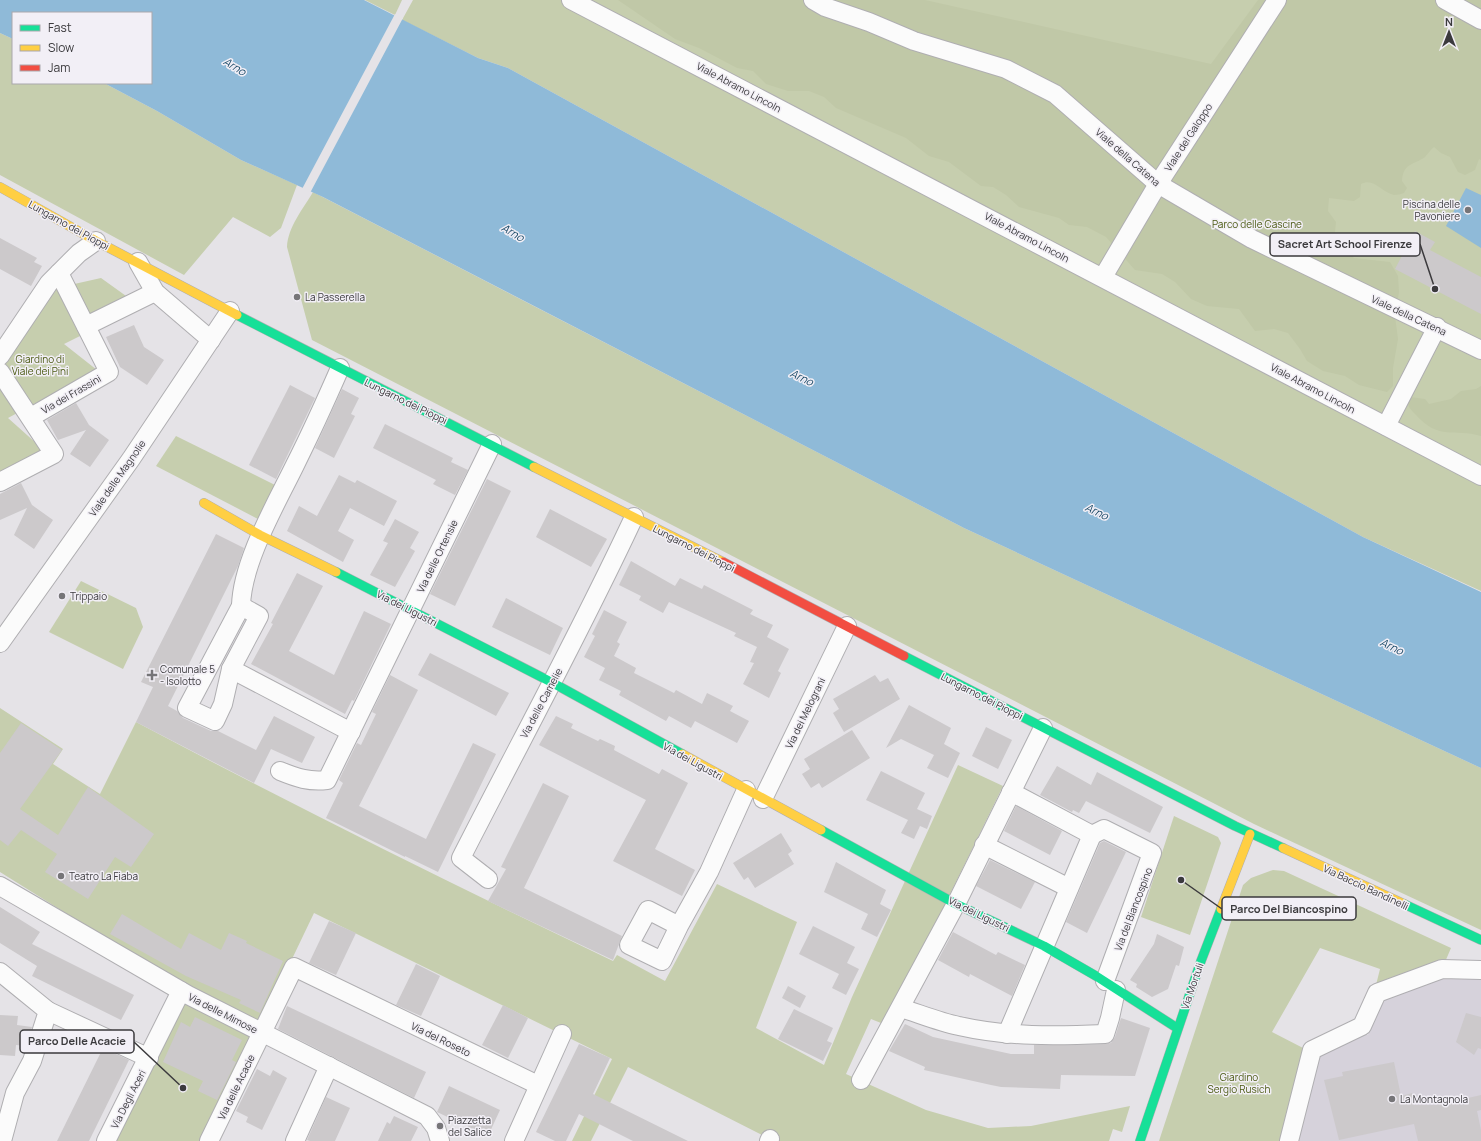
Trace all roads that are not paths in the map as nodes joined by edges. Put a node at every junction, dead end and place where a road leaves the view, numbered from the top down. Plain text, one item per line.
1 (571, 0) edge
2 (813, 0) edge
3 (1277, 0) edge
4 (1445, 0) edge
5 (1481, 20) edge
6 (1158, 184) junction
7 (0, 186) edge
8 (96, 241) junction
9 (138, 262) junction
10 (59, 273) junction
11 (1103, 277) junction
12 (155, 292) junction
13 (230, 311) junction
14 (86, 326) junction
15 (1437, 327) junction
16 (5, 337) edge
17 (211, 340) junction
18 (1481, 350) edge
19 (0, 356) edge
20 (340, 368) junction
21 (0, 372) edge
22 (31, 417) junction
23 (1386, 426) junction
24 (492, 444) junction
25 (1481, 476) edge
26 (0, 482) edge
27 (204, 503) dead end
28 (634, 517) junction
29 (260, 535) junction
30 (241, 606) junction
31 (411, 609) junction
32 (847, 626) junction
33 (0, 643) edge
34 (231, 669) junction
35 (553, 684) junction
36 (1043, 728) junction
37 (351, 732) junction
38 (280, 771) dead end
39 (746, 790) junction
40 (1011, 792) junction
41 (763, 799) junction
42 (1250, 834) junction
43 (1092, 835) junction
44 (984, 845) junction
45 (488, 879) dead end
46 (0, 886) edge
47 (1069, 888) junction
48 (956, 904) junction
49 (680, 926) dead end
50 (1481, 940) edge
51 (1044, 946) junction
52 (1481, 970) edge
53 (0, 972) edge
54 (1111, 986) junction
55 (181, 991) junction
56 (901, 1008) junction
57 (48, 1011) junction
58 (1177, 1028) junction
59 (262, 1033) junction
60 (562, 1034) dead end
61 (1007, 1034) junction
62 (149, 1058) junction
63 (329, 1066) junction
64 (861, 1080) dead end
65 (538, 1085) junction
66 (2, 1141) edge
67 (106, 1141) edge
68 (210, 1141) edge
69 (295, 1141) edge
70 (440, 1141) edge
71 (514, 1141) edge
72 (1140, 1141) edge
73 (1289, 1141) edge

1 - 11 street, Viale Abramo Lincoln
2 - 6 street, Viale della Catena
3 - 6 street, Viale del Galoppo
4 - 5 street
6 - 11 street, Viale del Galoppo
6 - 15 street, Viale della Catena
7 - 8 street, Lungarno dei Pioppi
8 - 9 street, Lungarno dei Pioppi
8 - 10 street
9 - 12 street
9 - 13 street, Lungarno dei Pioppi
10 - 14 street, Via dei Frassini
10 - 16 street
11 - 23 street, Viale Abramo Lincoln
12 - 14 street
12 - 17 street
13 - 17 street, Viale delle Magnolie
13 - 20 street, Lungarno dei Pioppi
14 - 22 street, Via dei Frassini
15 - 18 street, Viale della Catena
15 - 23 street
16 - 19 street
17 - 33 street, Viale delle Magnolie
20 - 24 street, Lungarno dei Pioppi
20 - 29 street
21 - 22 street, Via dei Frassini
22 - 26 street, Via dei Frassini
23 - 25 street, Viale Abramo Lincoln
24 - 28 street, Lungarno dei Pioppi
24 - 31 street, Via delle Ortensie
27 - 29 street, Via dei Ligustri
28 - 32 street, Lungarno dei Pioppi
28 - 35 street, Via delle Camelie
29 - 30 street
29 - 31 street, Via dei Ligustri
30 - 34 street
30 - 34 street
31 - 35 street, Via dei Ligustri
31 - 37 street, Via delle Ortensie
32 - 36 street, Lungarno dei Pioppi
32 - 41 street, Via dei Melograni
34 - 37 street
35 - 39 street, Via dei Ligustri
35 - 45 street, Via delle Camelie
36 - 40 street
36 - 42 street, Lungarno dei Pioppi
37 - 38 street, Via delle Ortensie
39 - 41 street, Via dei Ligustri
39 - 49 street
40 - 43 street
40 - 44 street
41 - 48 street, Via dei Ligustri
42 - 50 street, Via Baccio Bandinelli
42 - 58 street, Via Mortuli
43 - 47 street
43 - 54 street, Via del Biancospino
44 - 47 street
44 - 48 street
46 - 55 street, Via delle Mimose
47 - 51 street
48 - 51 street, Via dei Ligustri
48 - 56 street
51 - 54 street, Via dei Ligustri
51 - 61 street
52 - 73 street
53 - 57 street
54 - 58 street, Via dei Ligustri
54 - 61 street, Via del Biancospino
55 - 59 street, Via delle Mimose
55 - 62 street, Via Degli Aceri
56 - 61 street, Via del Biancospino
56 - 64 street
57 - 62 street
57 - 66 street
58 - 72 street, Via Mortuli
59 - 63 street, Via delle Mimose
59 - 65 street, Via del Roseto
59 - 68 street, Via delle Acacie
60 - 65 street
62 - 67 street, Via Degli Aceri
63 - 69 street
63 - 70 street, Via delle Mimose
65 - 71 street

